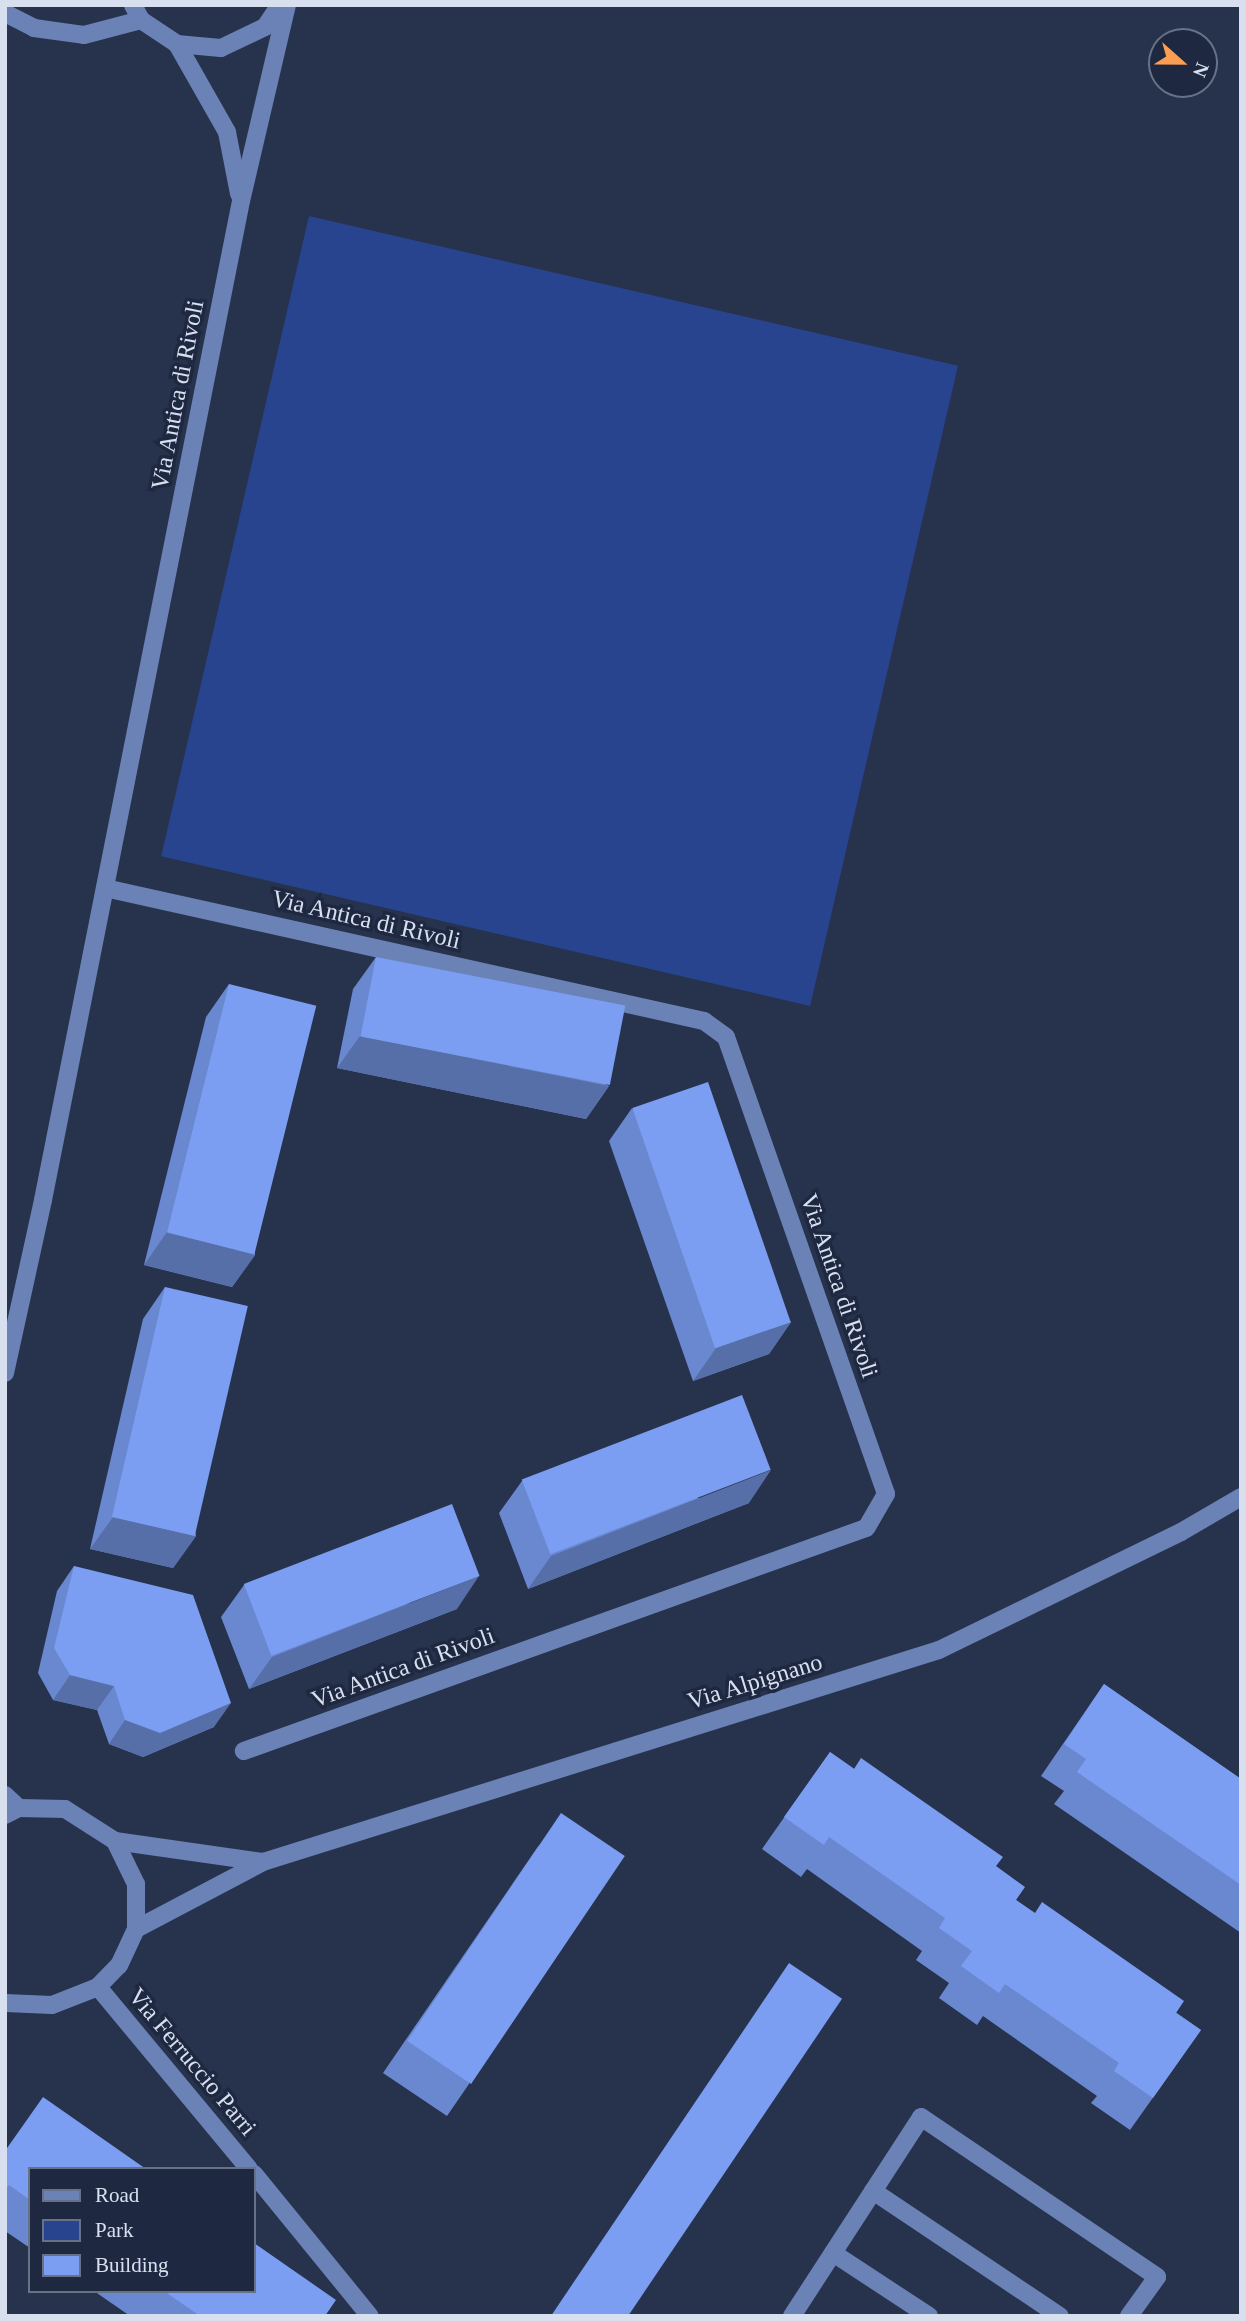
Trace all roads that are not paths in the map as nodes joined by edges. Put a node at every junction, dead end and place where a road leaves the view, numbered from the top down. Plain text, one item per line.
1 (280, 5) edge
2 (286, 5) edge
3 (5, 13) edge
4 (137, 13) edge
5 (177, 44) junction
6 (241, 201) junction
7 (105, 888) junction
8 (5, 1373) edge
9 (1241, 1497) edge
10 (244, 1751) dead end
11 (10, 1806) edge
12 (116, 1841) junction
13 (263, 1862) junction
14 (136, 1929) junction
15 (98, 1987) junction
16 (7, 2001) edge
17 (247, 2167) edge
18 (256, 2178) edge
19 (873, 2191) junction
20 (833, 2253) junction
21 (363, 2313) edge
22 (792, 2316) edge
23 (929, 2316) edge
24 (1060, 2316) edge
25 (1129, 2316) edge

1 - 5 street, Via Antica di Rivoli
2 - 6 street, Via Antica di Rivoli
3 - 4 street
4 - 5 street, Via Antica di Rivoli
5 - 6 street, Via Antica di Rivoli
6 - 7 street, Via Antica di Rivoli
7 - 8 street, Via Antica di Rivoli
7 - 10 street, Via Antica di Rivoli
9 - 13 street, Via Alpignano
11 - 12 street
12 - 13 street
12 - 14 street
13 - 14 street, Via Alpignano
14 - 15 street
15 - 16 street
15 - 17 street, Via Ferruccio Parri
18 - 21 street, Via Ferruccio Parri
19 - 20 street
19 - 24 street
19 - 25 street
20 - 22 street
20 - 23 street

